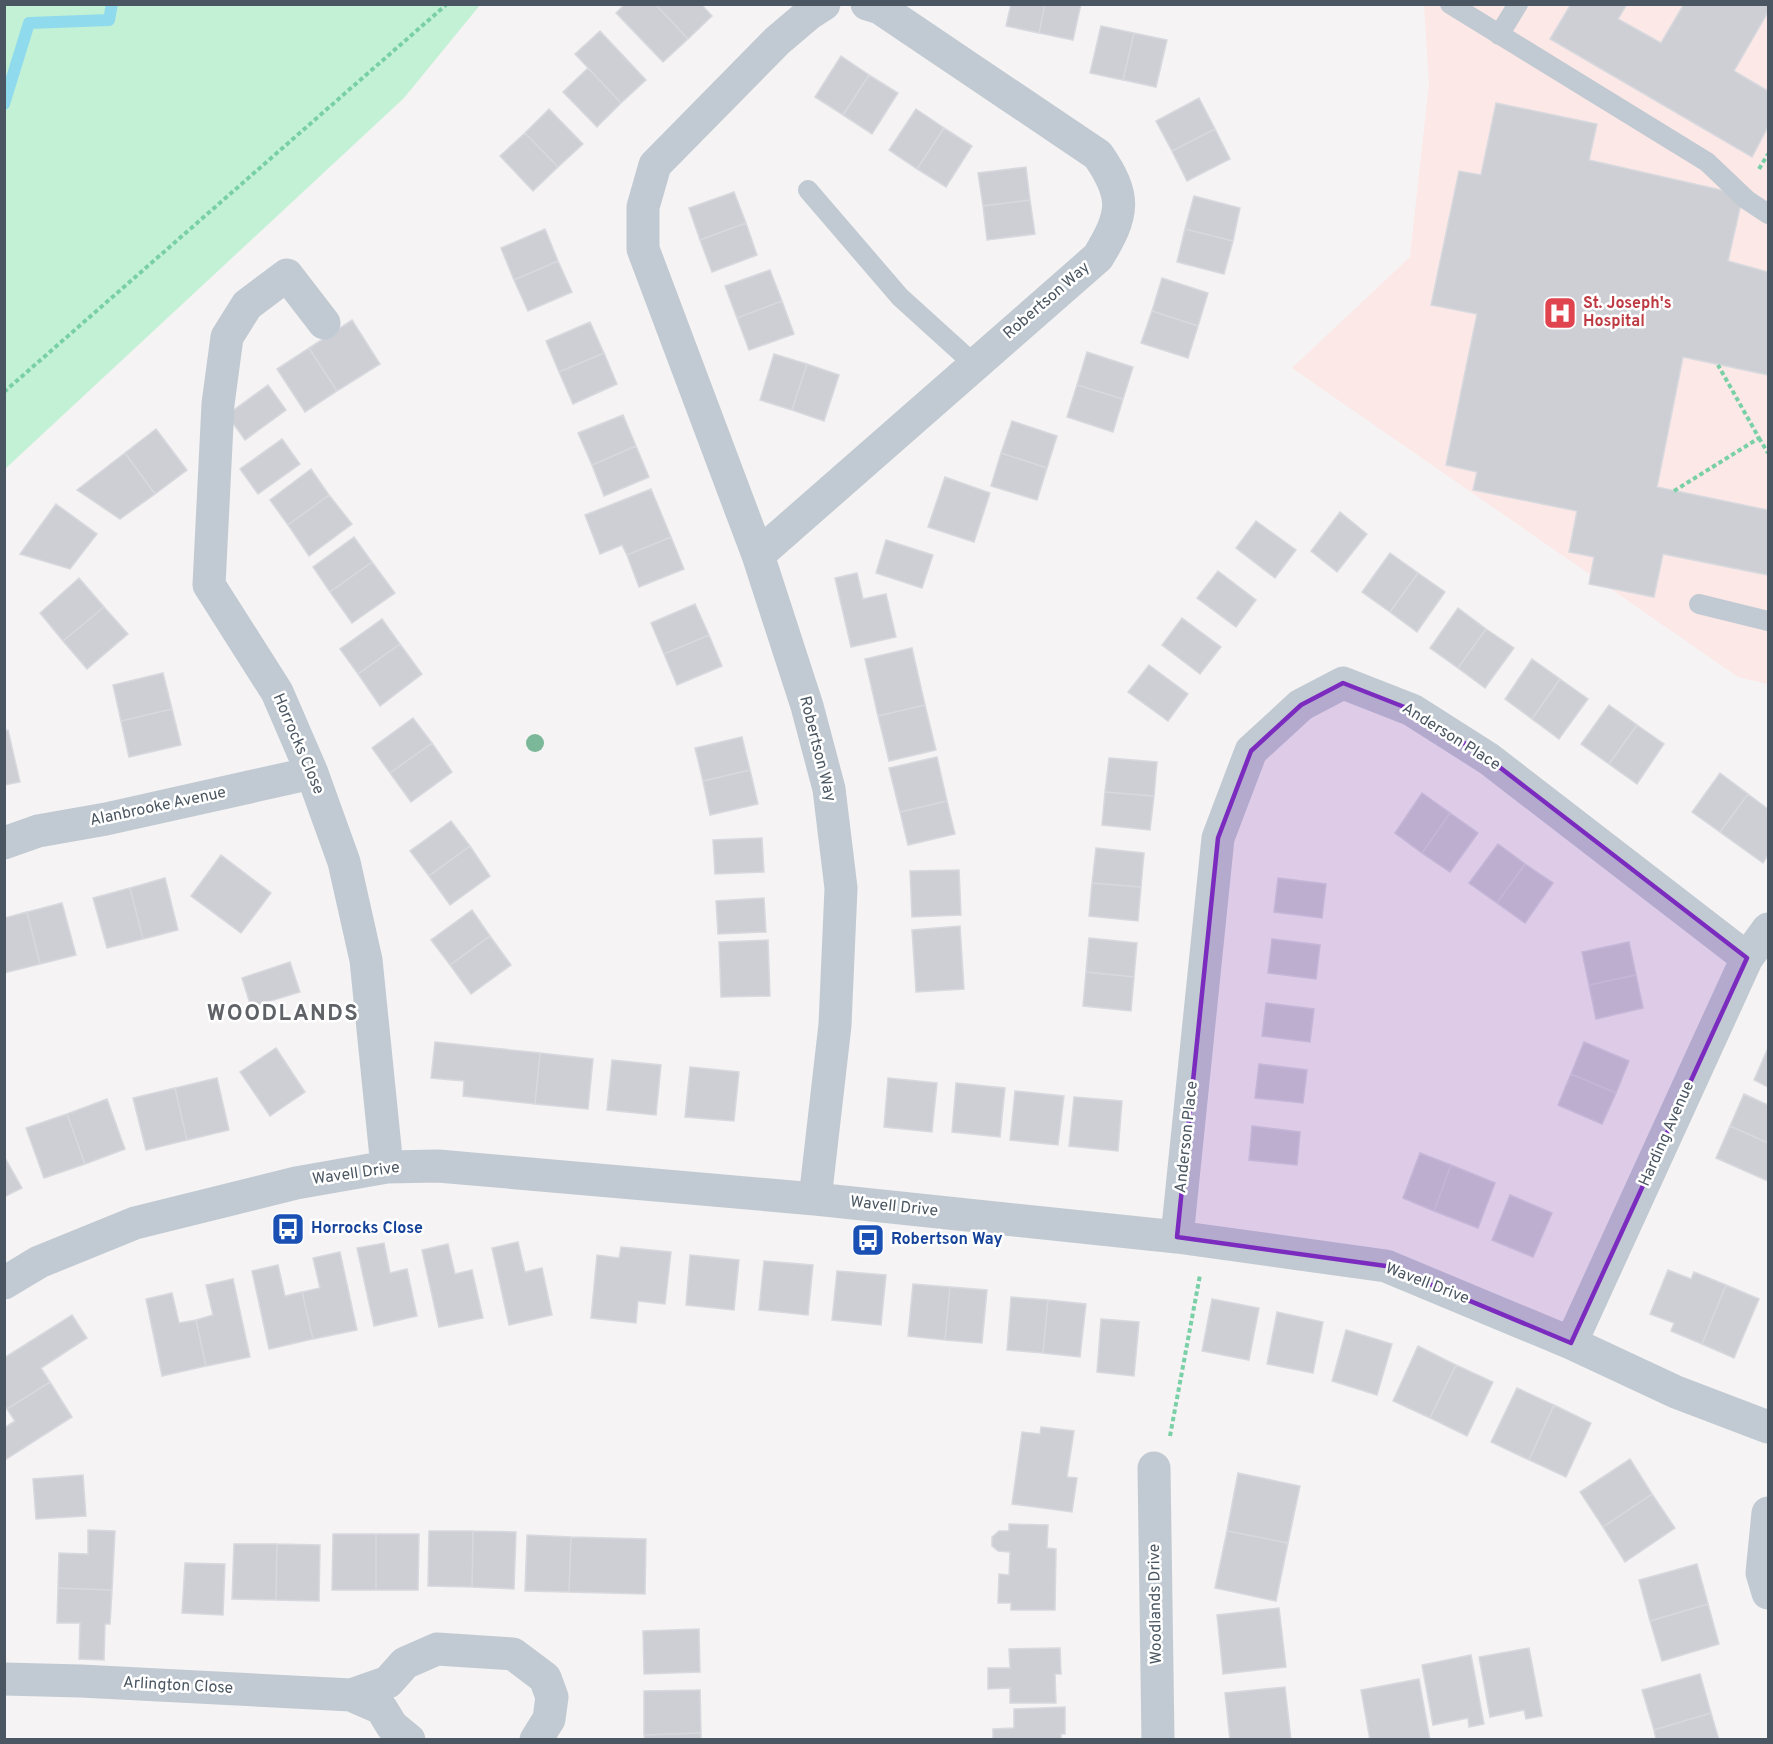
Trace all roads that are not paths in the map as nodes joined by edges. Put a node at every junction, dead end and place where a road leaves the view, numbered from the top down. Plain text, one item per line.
1 (824, 4) edge
2 (867, 4) edge
3 (1450, 4) edge
4 (1518, 4) edge
5 (1499, 34) junction
6 (808, 190) dead end
7 (1768, 214) edge
8 (324, 323) dead end
9 (975, 365) junction
10 (758, 555) junction
11 (1699, 604) dead end
12 (1768, 621) edge
13 (312, 773) junction
14 (4, 843) edge
15 (1768, 929) edge
16 (1747, 958) junction
17 (387, 1167) junction
18 (814, 1199) junction
19 (1192, 1239) junction
20 (4, 1283) edge
21 (1571, 1343) junction
22 (1768, 1428) edge
23 (1154, 1467) road end
24 (1768, 1514) edge
25 (1768, 1593) edge
26 (4, 1679) edge
27 (351, 1695) junction
28 (409, 1740) edge
29 (536, 1740) edge
30 (1158, 1740) edge

1 - 10 street, Robertson Way
2 - 9 street, Robertson Way
3 - 5 lane
4 - 5 lane
5 - 7 lane
6 - 9 lane
8 - 13 street, Horrocks Close
9 - 10 street, Robertson Way
10 - 18 street, Robertson Way
11 - 12 lane
13 - 14 street, Alanbrooke Avenue
13 - 17 street, Horrocks Close
15 - 16 street, Harding Avenue
16 - 19 street, Anderson Place
16 - 21 street, Harding Avenue
17 - 18 street, Wavell Drive
17 - 20 street, Wavell Drive
18 - 19 street, Wavell Drive
19 - 21 street, Wavell Drive
21 - 22 street, Wavell Drive
23 - 30 street, Woodlands Drive
24 - 25 street
26 - 27 street, Arlington Close
27 - 28 street, Arlington Close
27 - 29 street, Arlington Close

